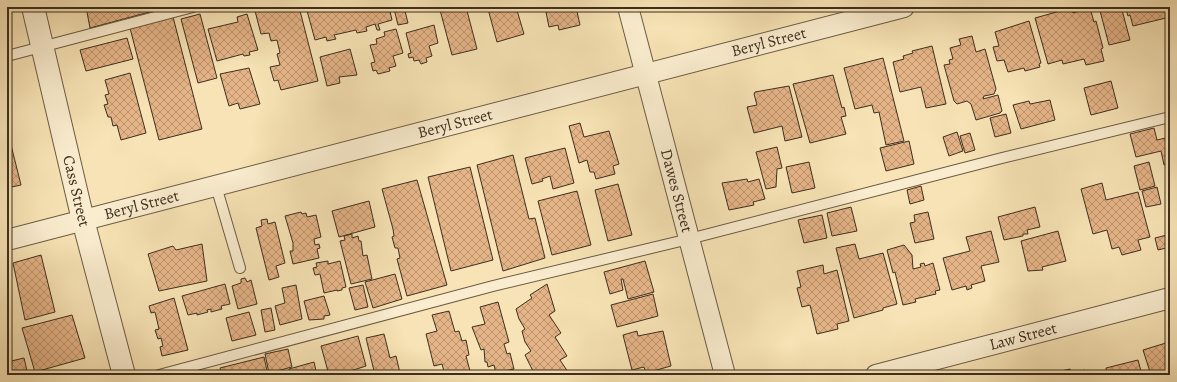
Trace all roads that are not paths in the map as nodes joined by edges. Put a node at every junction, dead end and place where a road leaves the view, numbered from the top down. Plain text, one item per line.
1 (33, 7) edge
2 (193, 7) edge
3 (628, 7) edge
4 (904, 7) edge
5 (43, 47) junction
6 (7, 56) edge
7 (646, 74) junction
8 (1170, 117) edge
9 (216, 186) junction
10 (83, 220) junction
11 (689, 239) junction
12 (7, 240) edge
13 (240, 268) dead end
14 (1170, 298) edge
15 (124, 375) edge
16 (159, 375) edge
17 (725, 375) edge
18 (876, 375) edge

1 - 5 street, Cass Street
2 - 5 lane
3 - 7 street, Dawes Street
4 - 7 street, Beryl Street
5 - 6 lane
5 - 10 street, Cass Street
7 - 9 street, Beryl Street
7 - 11 street, Dawes Street
8 - 11 lane
9 - 10 street, Beryl Street
9 - 13 lane
10 - 12 street, Beryl Street
10 - 15 street, Cass Street
11 - 16 lane
11 - 17 street, Dawes Street
14 - 18 street, Law Street

